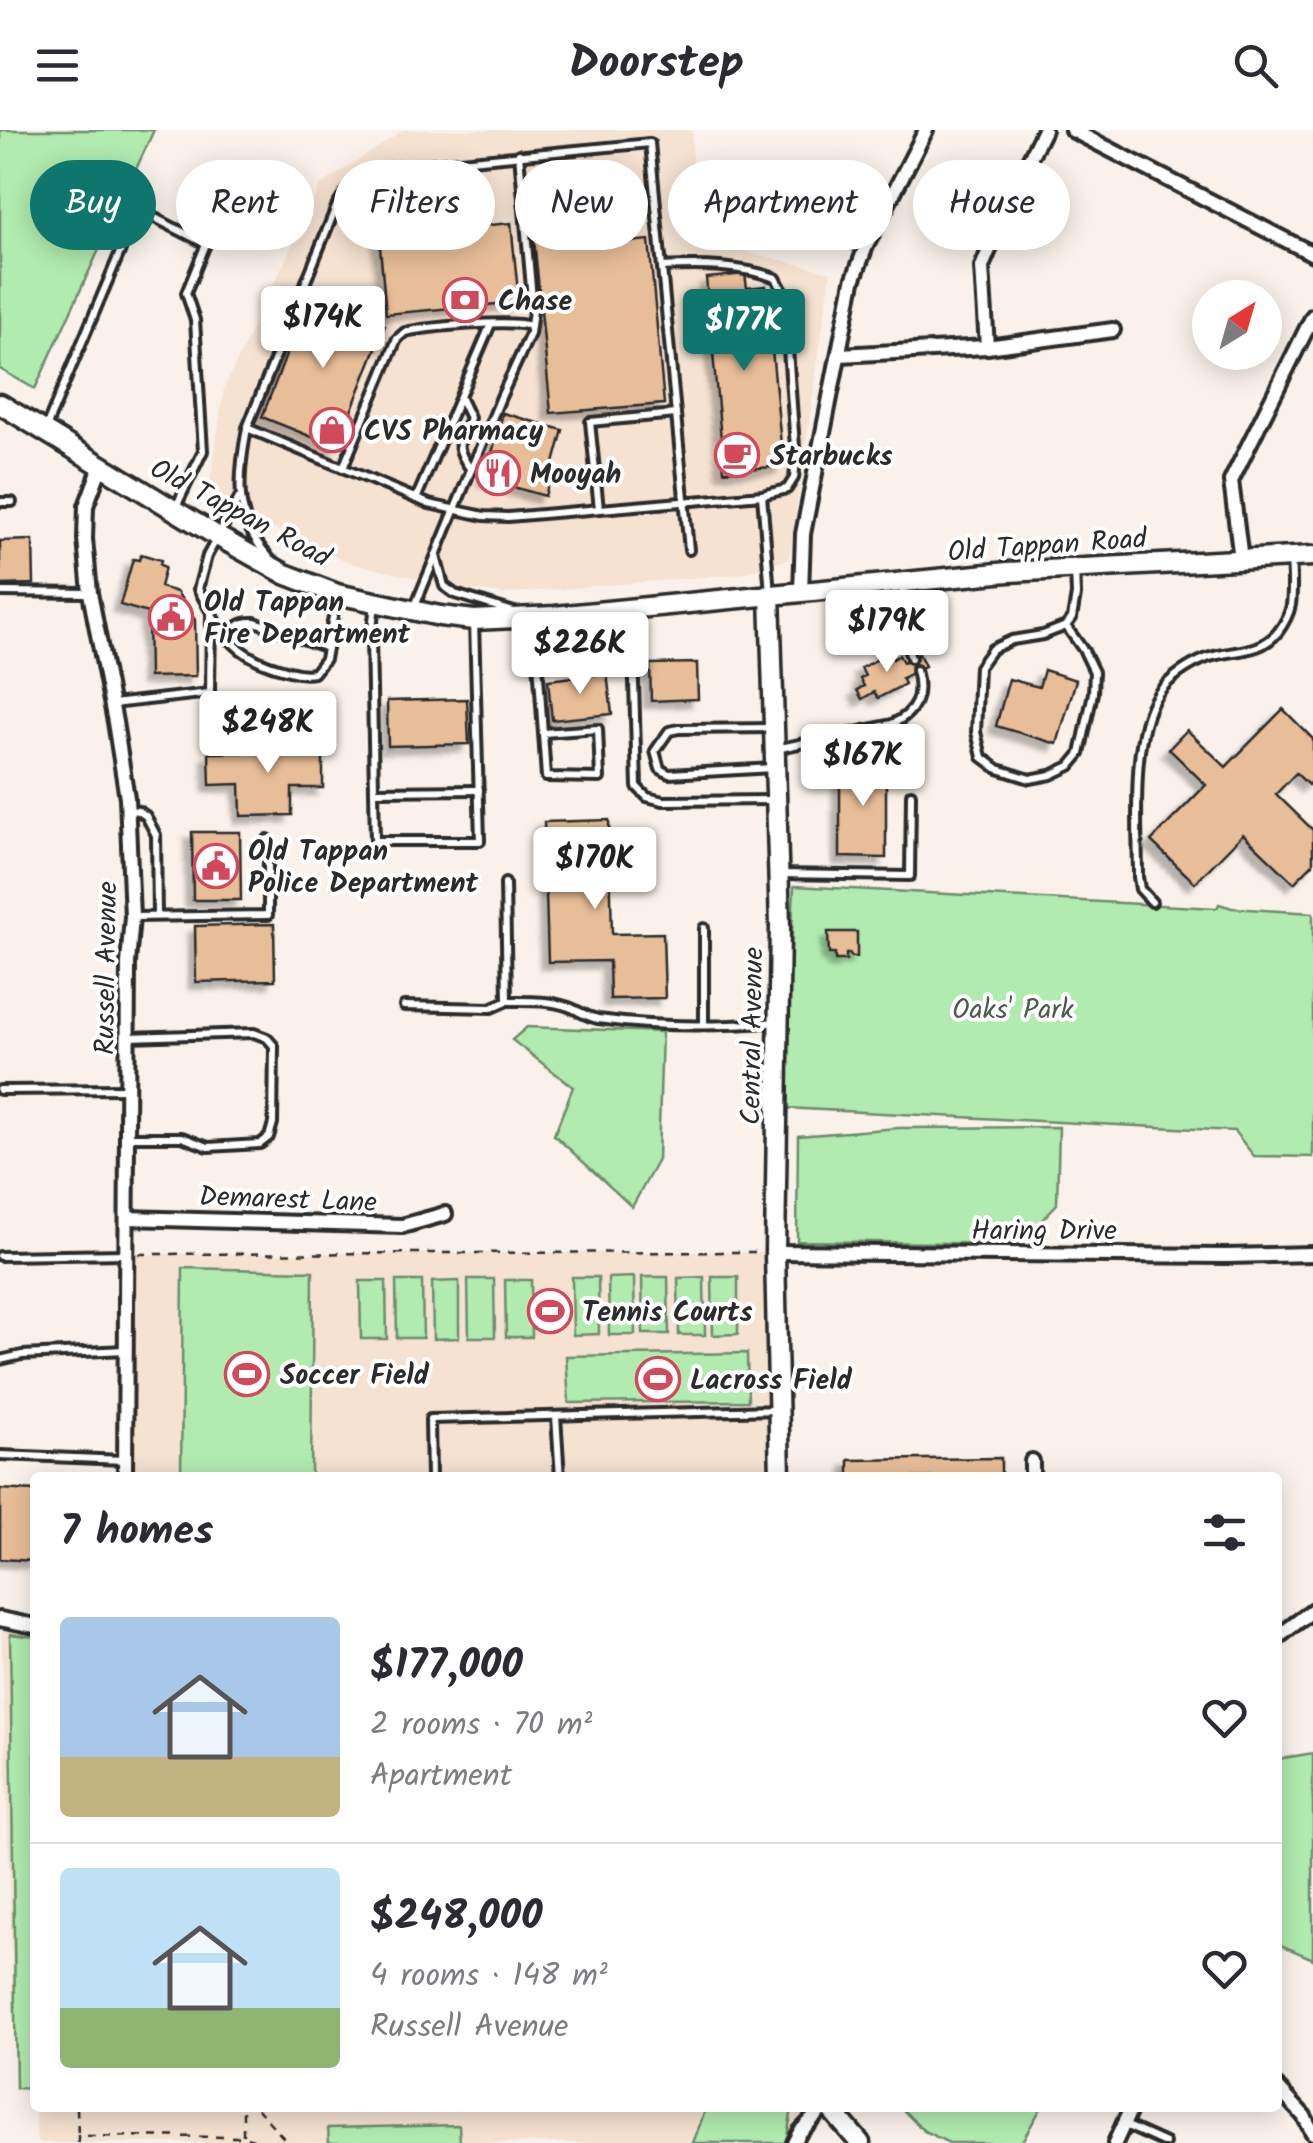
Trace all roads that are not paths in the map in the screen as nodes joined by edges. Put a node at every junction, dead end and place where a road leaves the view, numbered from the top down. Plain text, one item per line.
1 (926, 130) edge
2 (1044, 130) edge
3 (1073, 130) edge
4 (518, 154) junction
5 (893, 194) edge
6 (865, 250) edge
7 (1313, 254) edge
8 (662, 267) junction
9 (1313, 316) edge
10 (491, 324) junction
11 (532, 326) junction
12 (1113, 330) dead end
13 (987, 347) junction
14 (840, 355) junction
15 (461, 398) junction
16 (0, 404) edge
17 (676, 414) junction
18 (247, 428) junction
19 (45, 430) junction
20 (101, 466) junction
21 (343, 468) junction
22 (471, 470) junction
23 (240, 496) junction
24 (762, 496) junction
25 (416, 499) junction
26 (0, 502) edge
27 (12, 502) dead end
28 (685, 502) junction
29 (174, 510) junction
30 (454, 510) junction
31 (599, 510) junction
32 (217, 536) junction
33 (690, 550) dead end
34 (436, 554) junction
35 (1313, 556) edge
36 (1291, 557) junction
37 (1241, 560) junction
38 (1075, 568) junction
39 (285, 574) junction
40 (903, 582) junction
41 (0, 592) edge
42 (801, 592) junction
43 (90, 593) junction
44 (337, 594) junction
45 (770, 594) junction
46 (375, 602) junction
47 (632, 608) junction
48 (413, 612) junction
49 (211, 613) junction
50 (535, 617) junction
51 (474, 620) junction
52 (1066, 626) junction
53 (228, 640) junction
54 (327, 648) junction
55 (911, 658) dead end
56 (916, 670) dead end
57 (112, 704) junction
58 (774, 728) junction
59 (544, 733) junction
60 (775, 758) junction
61 (479, 790) junction
62 (374, 791) junction
63 (910, 794) dead end
64 (776, 800) junction
65 (128, 810) junction
66 (268, 839) dead end
67 (779, 874) junction
68 (506, 883) dead end
69 (1152, 902) dead end
70 (157, 916) junction
71 (132, 917) junction
72 (704, 928) dead end
73 (507, 1002) junction
74 (404, 1006) dead end
75 (778, 1022) junction
76 (704, 1024) junction
77 (128, 1036) junction
78 (128, 1089) junction
79 (0, 1090) edge
80 (128, 1138) junction
81 (446, 1214) dead end
82 (128, 1218) junction
83 (775, 1252) junction
84 (128, 1254) junction
85 (1313, 1254) edge
86 (0, 1256) edge
87 (127, 1350) junction
88 (0, 1360) edge
89 (779, 1410) junction
90 (556, 1416) junction
91 (0, 1455) edge
92 (126, 1460) junction
93 (1032, 1461) dead end
94 (125, 1472) edge
95 (431, 1472) edge
96 (560, 1472) edge
97 (780, 1472) edge
98 (1032, 1472) edge
99 (1313, 1610) edge
100 (0, 1619) edge
101 (30, 1625) edge
102 (1282, 1634) edge
103 (1282, 2092) edge
104 (822, 2112) edge
105 (831, 2112) edge
106 (1129, 2112) edge
107 (1124, 2124) junction
108 (1313, 2133) edge
109 (794, 2143) edge
110 (860, 2143) edge
111 (1116, 2143) edge
112 (1166, 2143) edge

1 - 5 street
2 - 13 street
3 - 7 street
4 - 8 lane
4 - 11 lane
4 - 18 lane
6 - 14 street
8 - 17 lane
8 - 24 lane
9 - 37 street
10 - 11 lane
10 - 15 lane
10 - 21 lane
11 - 22 lane
12 - 13 street
13 - 14 street
14 - 42 street
15 - 22 lane
15 - 25 lane
16 - 19 main road, Old Tappan Road
17 - 28 lane
17 - 31 lane
18 - 21 lane
18 - 23 lane
19 - 20 main road, Old Tappan Road
19 - 29 lane
20 - 29 main road, Old Tappan Road
20 - 43 street, Russell Avenue
21 - 25 lane
22 - 30 lane
23 - 32 lane
23 - 39 lane
24 - 28 lane
24 - 45 lane
25 - 30 lane
26 - 27 lane
28 - 31 lane
28 - 33 lane
29 - 32 main road, Old Tappan Road
30 - 31 lane
30 - 34 lane
32 - 39 main road, Old Tappan Road
32 - 49 lane
34 - 48 lane
34 - 50 lane
35 - 36 main road, Old Tappan Road
36 - 37 main road, Old Tappan Road
36 - 69 lane
37 - 38 main road, Old Tappan Road
38 - 40 main road, Old Tappan Road
38 - 52 lane
39 - 44 main road, Old Tappan Road
40 - 42 main road, Old Tappan Road
40 - 55 lane
41 - 43 lane
42 - 45 main road, Old Tappan Road
43 - 57 street, Russell Avenue
44 - 46 main road, Old Tappan Road
44 - 54 lane
45 - 47 main road, Old Tappan Road
45 - 58 main road, Central Avenue
46 - 48 main road, Old Tappan Road
46 - 62 lane
47 - 50 main road, Old Tappan Road
47 - 64 lane
48 - 51 main road, Old Tappan Road
49 - 53 lane
49 - 57 lane
50 - 51 main road, Old Tappan Road
50 - 59 lane
51 - 61 lane
52 - 52 lane
53 - 54 lane
53 - 54 lane
56 - 60 lane
57 - 65 street, Russell Avenue
58 - 60 main road, Central Avenue
58 - 60 lane
59 - 59 lane
60 - 64 main road, Central Avenue
61 - 62 lane
61 - 62 lane
63 - 67 lane
64 - 67 main road, Central Avenue
65 - 70 lane
65 - 71 street, Russell Avenue
66 - 70 lane
67 - 75 main road, Central Avenue
68 - 73 lane
70 - 71 lane
71 - 77 street, Russell Avenue
72 - 76 lane
73 - 74 lane
73 - 76 lane
75 - 76 lane
75 - 83 main road, Central Avenue
77 - 78 street, Russell Avenue
77 - 80 lane
78 - 79 lane
78 - 80 street, Russell Avenue
80 - 82 street, Russell Avenue
81 - 82 street, Demarest Lane
82 - 84 street, Russell Avenue
83 - 85 street, Haring Drive
83 - 89 main road, Central Avenue
84 - 86 lane
84 - 87 street, Russell Avenue
87 - 88 lane
87 - 92 street, Russell Avenue
89 - 90 lane
89 - 97 main road, Central Avenue
90 - 95 lane
90 - 96 lane
91 - 92 lane
92 - 94 street, Russell Avenue
93 - 98 street
99 - 102 street
100 - 101 street
103 - 108 street
104 - 109 street
105 - 110 main road
106 - 107 street
107 - 111 street
107 - 112 lane

